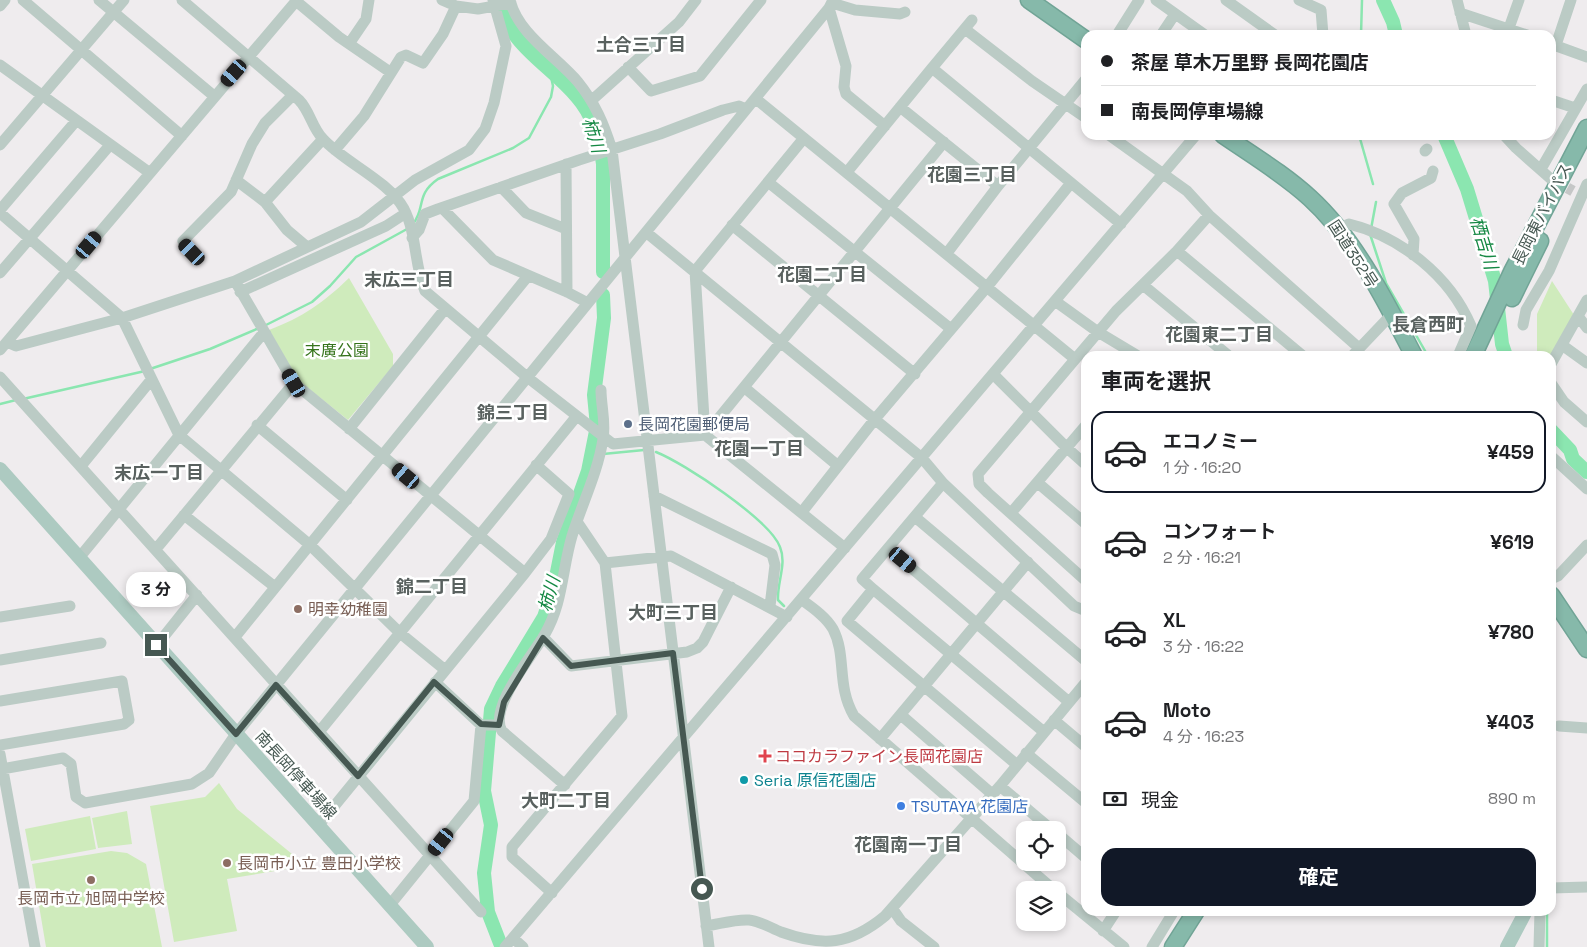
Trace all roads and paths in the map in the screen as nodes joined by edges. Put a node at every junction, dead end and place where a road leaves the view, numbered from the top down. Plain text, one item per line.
1 (5, 0) edge
2 (23, 0) edge
3 (99, 0) edge
4 (124, 0) edge
5 (182, 0) edge
6 (370, 0) edge
7 (442, 0) edge
8 (696, 0) edge
9 (761, 0) edge
10 (1029, 0) edge
11 (1139, 0) edge
12 (1156, 0) edge
13 (1226, 0) edge
14 (1300, 0) edge
15 (1456, 0) edge
16 (1519, 0) edge
17 (1571, 0) edge
18 (297, 1) edge
19 (502, 3) edge
20 (831, 4) edge
21 (1321, 5) edge
22 (0, 6) edge
23 (456, 6) junction
24 (905, 12) dead end
25 (113, 13) junction
26 (1460, 13) junction
27 (1175, 14) junction
28 (1509, 28) junction
29 (1120, 30) edge
30 (1165, 30) edge
31 (1198, 30) edge
32 (1268, 30) edge
33 (1323, 30) edge
34 (1465, 30) edge
35 (1514, 30) edge
36 (1081, 36) edge
37 (1556, 40) edge
38 (349, 44) junction
39 (1556, 46) edge
40 (82, 50) junction
41 (249, 56) junction
42 (1587, 57) edge
43 (628, 67) junction
44 (932, 68) junction
45 (2, 71) edge
46 (390, 72) junction
47 (1081, 84) edge
48 (1587, 89) edge
49 (42, 94) junction
50 (293, 95) junction
51 (214, 96) junction
52 (756, 99) junction
53 (592, 100) junction
54 (1556, 102) edge
55 (1066, 104) junction
56 (900, 107) junction
57 (1575, 108) junction
58 (746, 109) junction
59 (1081, 114) edge
60 (76, 120) junction
61 (885, 126) junction
62 (1587, 128) edge
63 (182, 136) junction
64 (804, 138) junction
65 (323, 139) junction
66 (1116, 140) edge
67 (1192, 140) edge
68 (1230, 140) edge
69 (1509, 140) edge
70 (944, 142) junction
71 (110, 144) junction
72 (0, 145) edge
73 (1029, 147) junction
74 (335, 150) junction
75 (1587, 150) edge
76 (605, 152) junction
77 (566, 164) junction
78 (1541, 169) junction
79 (1433, 171) dead end
80 (847, 172) junction
81 (150, 173) junction
82 (1163, 174) junction
83 (1551, 179) tunnel mouth
84 (236, 180) junction
85 (768, 182) junction
86 (1071, 183) junction
87 (1587, 184) edge
88 (998, 186) junction
89 (501, 187) junction
90 (1580, 195) edge
91 (395, 196) junction
92 (265, 202) junction
93 (442, 208) junction
94 (890, 208) junction
95 (0, 212) edge
96 (407, 215) junction
97 (1210, 215) junction
98 (1121, 224) junction
99 (732, 225) junction
100 (566, 229) junction
101 (1339, 229) junction
102 (647, 233) junction
103 (412, 234) junction
104 (29, 239) junction
105 (306, 247) junction
106 (1177, 251) junction
107 (192, 252) dead end
108 (854, 252) junction
109 (947, 253) junction
110 (1413, 255) junction
111 (626, 256) junction
112 (66, 271) junction
113 (695, 271) junction
114 (0, 273) edge
115 (528, 276) junction
116 (1517, 276) junction
117 (234, 281) junction
118 (1143, 285) junction
119 (987, 288) junction
120 (240, 292) junction
121 (567, 292) junction
122 (818, 297) junction
123 (1587, 300) edge
124 (1055, 301) junction
125 (588, 303) junction
126 (445, 309) junction
127 (1391, 314) junction
128 (1578, 316) junction
129 (122, 318) junction
130 (1523, 325) dead end
131 (1034, 326) junction
132 (1587, 328) edge
133 (263, 329) junction
134 (951, 329) junction
135 (1098, 332) junction
136 (480, 337) junction
137 (782, 342) junction
138 (4, 346) edge
139 (1562, 346) junction
140 (1082, 351) edge
141 (1130, 351) edge
142 (1222, 351) edge
143 (1297, 351) edge
144 (1355, 351) edge
145 (1357, 351) edge
146 (1411, 351) edge
147 (1469, 351) edge
148 (1471, 351) edge
149 (1081, 352) edge
150 (1556, 356) edge
151 (1075, 359) junction
152 (1587, 363) edge
153 (148, 374) junction
154 (915, 374) junction
155 (993, 374) junction
156 (0, 377) edge
157 (527, 377) junction
158 (294, 383) junction
159 (745, 388) junction
160 (601, 390) dead end
161 (1556, 390) edge
162 (1031, 412) junction
163 (576, 417) junction
164 (875, 419) junction
165 (1587, 422) edge
166 (257, 425) junction
167 (349, 429) junction
168 (1081, 431) edge
169 (179, 435) junction
170 (599, 435) junction
171 (705, 435) junction
172 (648, 442) junction
173 (1067, 448) junction
174 (382, 456) junction
175 (922, 458) junction
176 (1081, 461) edge
177 (1556, 461) edge
178 (536, 465) junction
179 (837, 465) junction
180 (81, 466) junction
181 (0, 469) edge
182 (220, 470) junction
183 (1038, 482) junction
184 (943, 483) junction
185 (1587, 489) edge
186 (430, 496) junction
187 (654, 496) junction
188 (347, 500) junction
189 (120, 509) junction
190 (802, 512) junction
191 (1012, 513) junction
192 (184, 515) junction
193 (915, 517) junction
194 (1081, 520) edge
195 (578, 523) junction
196 (480, 534) junction
197 (310, 545) junction
198 (1587, 545) edge
199 (845, 548) junction
200 (888, 548) junction
201 (156, 549) junction
202 (662, 556) junction
203 (79, 558) junction
204 (1028, 562) junction
205 (605, 563) junction
206 (525, 573) junction
207 (1081, 577) edge
208 (1556, 577) edge
209 (275, 587) junction
210 (731, 587) junction
211 (355, 589) junction
212 (874, 589) junction
213 (1004, 591) junction
214 (197, 595) junction
215 (802, 600) junction
216 (1556, 603) edge
217 (70, 606) dead end
218 (770, 606) junction
219 (1081, 610) edge
220 (0, 617) edge
221 (787, 617) junction
222 (978, 623) junction
223 (400, 634) junction
224 (234, 637) junction
225 (543, 638) junction
226 (101, 642) dead end
227 (156, 645) junction
228 (1587, 649) edge
229 (673, 653) junction
230 (952, 655) junction
231 (1081, 657) edge
232 (0, 660) edge
233 (617, 661) junction
234 (444, 669) junction
235 (434, 682) junction
236 (276, 685) junction
237 (925, 687) junction
238 (1081, 691) edge
239 (0, 701) edge
240 (1069, 702) junction
241 (901, 715) junction
242 (1054, 720) junction
243 (490, 724) junction
244 (1559, 726) dead end
245 (1587, 728) edge
246 (319, 732) junction
247 (1044, 732) junction
248 (236, 734) junction
249 (684, 738) junction
250 (880, 740) junction
251 (1081, 743) edge
252 (0, 745) edge
253 (1026, 753) junction
254 (0, 754) edge
255 (1016, 764) junction
256 (1, 771) edge
257 (358, 776) junction
258 (565, 785) junction
259 (996, 790) junction
260 (1081, 799) edge
261 (971, 819) junction
262 (1039, 821) edge
263 (318, 826) junction
264 (1066, 841) edge
265 (1081, 854) edge
266 (430, 856) junction
267 (1043, 881) edge
268 (1587, 887) edge
269 (1556, 888) edge
270 (552, 893) junction
271 (1066, 900) edge
272 (389, 906) junction
273 (892, 908) junction
274 (481, 912) dead end
275 (1081, 912) edge
276 (1086, 916) edge
277 (1113, 916) edge
278 (1171, 916) edge
279 (1193, 916) edge
280 (1205, 916) edge
281 (1523, 916) edge
282 (1540, 916) edge
283 (706, 926) junction
284 (1104, 931) junction
285 (509, 943) edge
286 (35, 947) edge
287 (427, 947) edge
288 (523, 947) edge
289 (709, 947) edge
290 (934, 947) edge
291 (1124, 947) edge
292 (1152, 947) edge
293 (1173, 947) edge
294 (1186, 947) edge
295 (1507, 947) edge
296 (1540, 947) edge

1 - 22 street
2 - 40 street
3 - 25 street
4 - 25 street
5 - 41 street
6 - 38 street
7 - 23 street
8 - 43 street
9 - 43 street
10 - 36 highway
11 - 29 street
12 - 27 street
13 - 32 street
14 - 21 street
15 - 26 street
16 - 28 street
17 - 37 street
18 - 38 street
18 - 41 street
19 - 23 street
19 - 53 street
19 - 91 street
20 - 24 street
20 - 52 street
20 - 61 street
21 - 33 street
23 - 46 street
25 - 40 street
25 - 51 street
26 - 28 street
26 - 34 street
27 - 30 street
27 - 31 street
28 - 35 street
38 - 46 street
39 - 42 street
40 - 49 street
40 - 63 street
41 - 50 street
41 - 51 street
43 - 53 street
44 - 55 street
44 - 56 street
44 - 73 street
45 - 49 street
46 - 74 street
47 - 55 street
48 - 57 street
49 - 60 street
49 - 72 street
50 - 65 street
50 - 84 street
51 - 63 street
52 - 58 street
52 - 64 street
53 - 76 street
54 - 57 street
55 - 59 street
55 - 73 street
56 - 61 street
56 - 70 street
57 - 78 street
58 - 76 street
58 - 102 street
60 - 71 street
60 - 95 street
61 - 80 street
62 - 116 highway, 長岡東バイパス
63 - 81 street
64 - 80 street
64 - 85 street
65 - 74 street
65 - 92 street
66 - 82 street
67 - 82 street
68 - 101 highway, 国道352号
69 - 78 street
70 - 88 street
70 - 94 street
71 - 81 street
71 - 104 street
73 - 86 street
73 - 88 street
74 - 91 street
75 - 116 highway, 長岡東バイパス
76 - 77 street
76 - 111 street
77 - 89 street
77 - 100 street
78 - 83 street
79 - 110 street
80 - 94 street
81 - 112 street
82 - 97 street
82 - 98 street
84 - 92 street
84 - 107 street
85 - 99 street
85 - 108 street
86 - 98 street
86 - 119 street
87 - 90 street
88 - 109 street
89 - 93 street
89 - 100 street
90 - 130 street
91 - 96 street
91 - 105 street
92 - 105 street
93 - 103 street
93 - 115 street
94 - 108 street
94 - 109 street
95 - 104 street
96 - 103 street
96 - 120 street
97 - 106 street
97 - 144 street
98 - 124 street
99 - 113 street
99 - 122 street
100 - 121 street
101 - 110 street
101 - 127 highway, 国道352号
102 - 111 street
102 - 113 street
103 - 126 street
104 - 112 street
104 - 114 street
105 - 117 street
106 - 118 street
106 - 143 street
108 - 122 street
108 - 134 street
109 - 119 street
110 - 147 street
111 - 125 street
111 - 172 street
112 - 129 street
112 - 138 street
113 - 137 street
113 - 171 street
115 - 121 street
115 - 136 street
116 - 148 highway, 長岡東バイパス
117 - 120 street
117 - 129 street
118 - 135 street
118 - 142 street
119 - 131 street
119 - 134 street
120 - 133 street
121 - 125 street
122 - 137 street
122 - 154 street
123 - 128 street
124 - 131 street
124 - 135 street
125 - 157 street
126 - 136 street
126 - 167 street
127 - 145 street
127 - 146 highway, 国道352号
128 - 132 street
128 - 139 street
129 - 138 street
129 - 153 street
131 - 151 street
131 - 155 street
133 - 158 street
133 - 169 street
134 - 154 street
135 - 140 street
135 - 141 street
136 - 157 street
136 - 174 street
137 - 159 street
137 - 164 street
139 - 150 street
139 - 152 street
149 - 151 street
151 - 162 street
153 - 169 street
153 - 180 street
154 - 164 street
155 - 162 street
155 - 175 street
156 - 180 street
157 - 163 street
157 - 186 street
158 - 166 street
158 - 167 street
159 - 171 street
159 - 179 street
160 - 170 street
161 - 165 street
162 - 173 street
162 - 191 street
163 - 170 street
163 - 178 street
164 - 175 street
164 - 179 street
166 - 182 street
166 - 188 street
167 - 174 street
168 - 173 street
169 - 182 street
169 - 189 street
170 - 172 street
170 - 195 street
171 - 172 street
171 - 190 street
172 - 187 street
173 - 176 street
173 - 183 street
174 - 186 street
174 - 188 street
175 - 184 street
175 - 199 street
177 - 185 street
178 - 196 street
178 - 206 street
179 - 190 street
180 - 189 street
181 - 203 main road, 南長岡停車場線
182 - 192 street
182 - 197 street
183 - 191 street
183 - 194 street
184 - 193 street
184 - 204 street
186 - 196 street
186 - 211 street
187 - 202 street
187 - 218 street
188 - 197 street
189 - 201 street
189 - 203 street
190 - 199 street
191 - 207 street
192 - 201 street
192 - 209 street
193 - 200 street
193 - 213 street
195 - 205 street
195 - 225 street
196 - 206 street
196 - 223 street
197 - 209 street
197 - 211 street
198 - 208 street
199 - 215 street
200 - 212 street
200 - 222 street
201 - 214 street
202 - 205 street
202 - 210 street
202 - 229 street
203 - 227 main road, 南長岡停車場線
204 - 213 street
204 - 219 street
205 - 233 street
206 - 234 street
209 - 224 street
210 - 218 street
210 - 229 street
211 - 223 street
211 - 236 street
212 - 230 street
212 - 237 street
213 - 222 street
213 - 231 street
214 - 224 street
214 - 227 street
215 - 221 street
215 - 250 street
216 - 228 highway
217 - 220 street
218 - 221 street
221 - 249 street
222 - 230 street
222 - 240 street
223 - 234 street
223 - 246 street
224 - 236 street
225 - 233 street
225 - 243 street
226 - 232 street
227 - 248 main road, 南長岡停車場線
229 - 233 street
229 - 249 street
230 - 237 street
230 - 247 street
233 - 258 street
234 - 235 street
235 - 243 street
235 - 257 street
236 - 246 street
236 - 248 street
237 - 241 street
237 - 255 street
238 - 240 street
239 - 252 street
240 - 242 street
241 - 250 street
241 - 259 street
242 - 247 street
242 - 251 street
243 - 258 street
243 - 266 street
244 - 245 street
246 - 257 street
247 - 253 street
248 - 256 street
248 - 263 main road, 南長岡停車場線
249 - 270 street
249 - 283 street
250 - 261 street
253 - 255 street
253 - 260 street
254 - 256 street
255 - 259 street
256 - 286 street
257 - 263 street
257 - 266 street
258 - 270 street
259 - 261 street
259 - 262 street
261 - 267 street
261 - 273 street
263 - 272 main road, 南長岡停車場線
264 - 265 street
266 - 272 street
266 - 274 street
268 - 269 street
270 - 285 street
271 - 275 street
272 - 287 main road, 南長岡停車場線
273 - 283 street
273 - 290 street
276 - 284 street
277 - 284 street
278 - 292 street
279 - 293 highway
280 - 294 highway
281 - 295 main road
282 - 296 street
283 - 289 street
284 - 291 street
285 - 288 street

